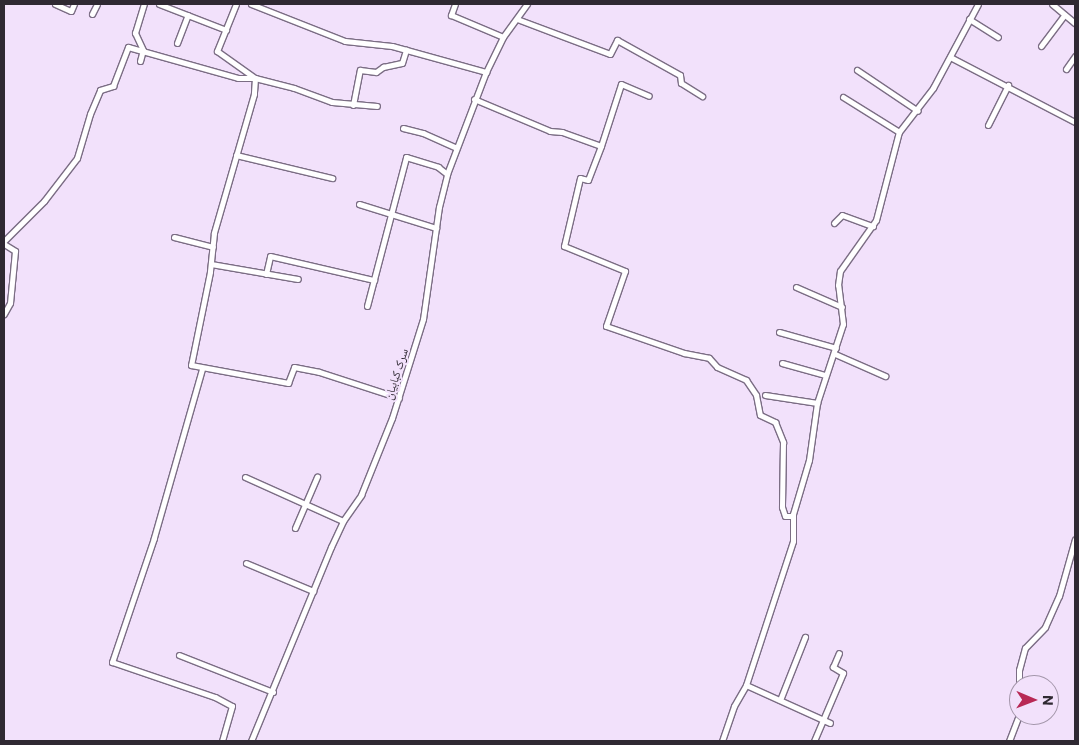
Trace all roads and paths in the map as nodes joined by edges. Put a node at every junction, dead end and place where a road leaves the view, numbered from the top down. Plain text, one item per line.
1 (55, 4) edge
2 (74, 4) edge
3 (96, 4) edge
4 (144, 4) edge
5 (159, 4) edge
6 (236, 4) edge
7 (251, 4) edge
8 (455, 4) edge
9 (527, 4) edge
10 (978, 4) edge
11 (1052, 4) edge
12 (92, 14) dead end
13 (188, 15) junction
14 (1064, 15) junction
15 (517, 19) junction
16 (969, 19) junction
17 (1075, 22) edge
18 (226, 30) junction
19 (503, 37) junction
20 (998, 37) dead end
21 (177, 43) dead end
22 (1040, 46) dead end
23 (143, 50) junction
24 (406, 50) junction
25 (1075, 56) edge
26 (950, 58) junction
27 (140, 61) dead end
28 (1066, 69) dead end
29 (857, 70) dead end
30 (486, 72) junction
31 (255, 78) junction
32 (1008, 85) junction
33 (649, 96) dead end
34 (702, 96) dead end
35 (843, 97) dead end
36 (474, 99) junction
37 (353, 105) junction
38 (378, 106) dead end
39 (918, 110) junction
40 (1075, 122) edge
41 (988, 126) dead end
42 (403, 128) dead end
43 (899, 132) junction
44 (601, 146) junction
45 (456, 148) junction
46 (236, 155) junction
47 (447, 174) junction
48 (332, 178) dead end
49 (359, 204) dead end
50 (392, 212) junction
51 (834, 223) dead end
52 (873, 226) junction
53 (436, 228) junction
54 (174, 237) dead end
55 (4, 243) edge
56 (213, 247) junction
57 (211, 264) junction
58 (266, 274) junction
59 (298, 279) dead end
60 (374, 280) junction
61 (796, 288) dead end
62 (367, 306) dead end
63 (842, 306) junction
64 (4, 314) edge
65 (779, 332) dead end
66 (836, 348) junction
67 (835, 354) junction
68 (782, 363) dead end
69 (202, 369) junction
70 (825, 375) junction
71 (885, 376) dead end
72 (765, 395) dead end
73 (399, 398) junction
74 (817, 404) junction
75 (245, 477) dead end
76 (317, 477) dead end
77 (308, 505) junction
78 (793, 516) junction
79 (343, 521) junction
80 (296, 528) dead end
81 (1075, 538) edge
82 (246, 563) dead end
83 (313, 591) junction
84 (805, 638) dead end
85 (839, 653) dead end
86 (179, 654) dead end
87 (1019, 675) edge
88 (746, 685) junction
89 (273, 692) junction
90 (780, 700) junction
91 (824, 720) junction
92 (830, 723) dead end
93 (1015, 725) edge
94 (222, 741) edge
95 (251, 741) edge
96 (722, 741) edge
97 (814, 741) edge
98 (1009, 741) edge

1 - 2 street
3 - 12 street
4 - 23 street
5 - 13 street
6 - 18 street
7 - 24 street
8 - 19 street
9 - 15 street, سرک کبابیان
10 - 16 street
11 - 14 street
13 - 18 street
13 - 21 street
14 - 17 street
14 - 22 street
15 - 19 street, سرک کبابیان
15 - 34 street
16 - 20 street
16 - 26 street
18 - 31 street
19 - 30 street, سرک کبابیان
23 - 27 street
23 - 31 street
23 - 55 street
24 - 30 street
24 - 37 street
25 - 28 street
26 - 32 street
26 - 39 street
29 - 39 street
30 - 36 street, سرک کبابیان
31 - 37 street
31 - 46 street
32 - 40 street
32 - 41 street
33 - 44 street
35 - 43 street
36 - 44 street
36 - 45 street, سرک کبابیان
37 - 38 street
39 - 43 street
42 - 45 street
43 - 52 street
44 - 78 street
45 - 47 street, سرک کبابیان
46 - 48 street
46 - 56 street
47 - 50 street
47 - 53 street, سرک کبابیان
49 - 50 street
50 - 53 street
50 - 60 street
51 - 52 street
52 - 63 street
53 - 73 street, سرک کبابیان
54 - 56 street
55 - 64 street
56 - 57 street
57 - 58 street
57 - 69 street
58 - 59 street
58 - 60 street
60 - 62 street
61 - 63 street
63 - 66 street
65 - 66 street
66 - 67 street
67 - 70 street
67 - 71 street
68 - 70 street
69 - 73 street
69 - 94 street
70 - 74 street
72 - 74 street
73 - 79 street, سرک کبابیان
74 - 78 street
75 - 77 street
76 - 77 street
77 - 79 street
77 - 80 street
78 - 88 street
79 - 83 street, سرک کبابیان
81 - 87 street
82 - 83 street
83 - 89 street, سرک کبابیان
84 - 90 street
85 - 91 street
86 - 89 street
88 - 90 street
88 - 96 street
89 - 95 street, سرک کبابیان
90 - 91 street
91 - 92 street
91 - 97 street
93 - 98 street

